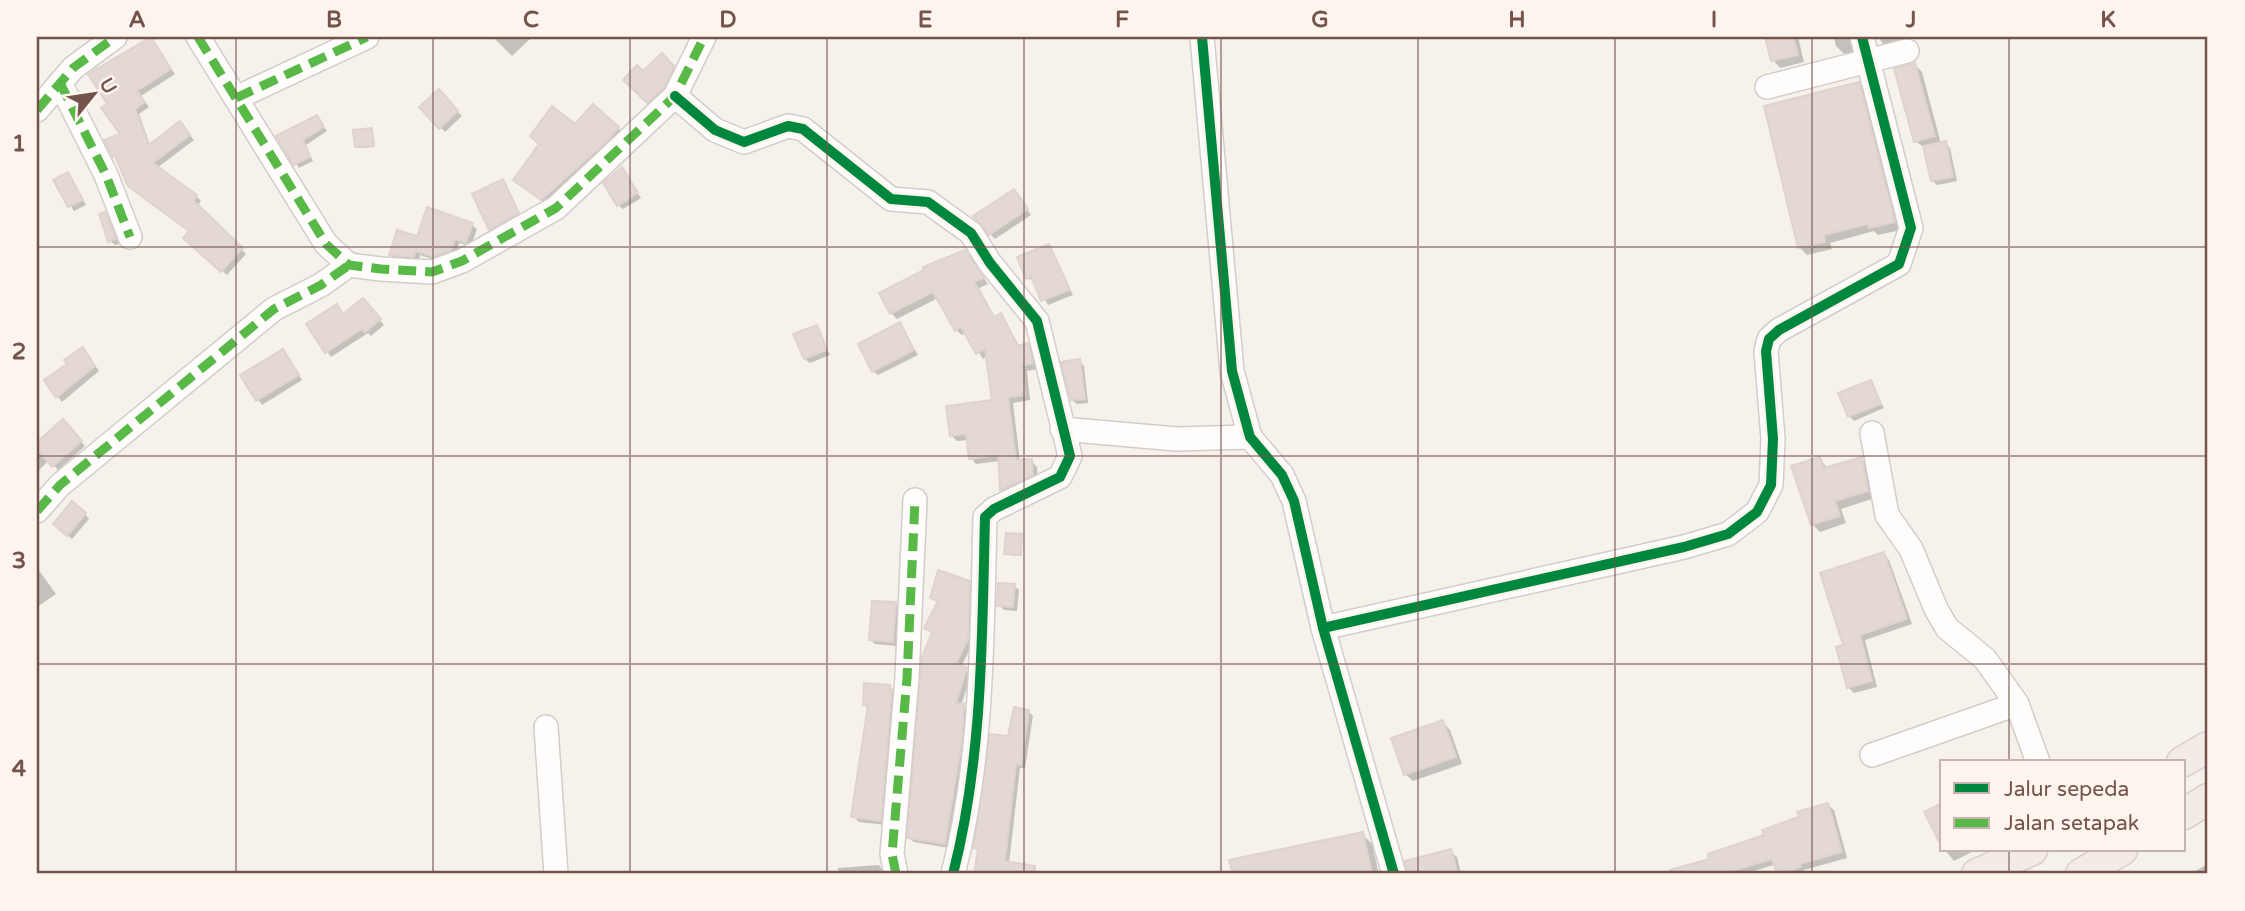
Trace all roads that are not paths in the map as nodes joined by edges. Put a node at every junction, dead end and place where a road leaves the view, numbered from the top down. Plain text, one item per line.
1 (115, 37) edge
2 (198, 37) edge
3 (367, 37) edge
4 (705, 37) edge
5 (1202, 37) edge
6 (1862, 37) edge
7 (1907, 51) dead end
8 (1868, 64) junction
9 (60, 83) junction
10 (1767, 87) dead end
11 (675, 96) junction
12 (236, 98) junction
13 (37, 110) edge
14 (130, 237) dead end
15 (349, 265) junction
16 (1062, 429) junction
17 (1872, 433) dead end
18 (1250, 437) junction
19 (915, 500) dead end
20 (37, 511) edge
21 (1324, 628) junction
22 (2017, 704) junction
23 (546, 727) dead end
24 (2208, 747) edge
25 (1872, 755) dead end
26 (2037, 760) edge
27 (2185, 760) edge
28 (2208, 799) edge
29 (2186, 813) edge
30 (2028, 852) edge
31 (2119, 852) edge
32 (556, 874) edge
33 (896, 874) edge
34 (953, 874) edge
35 (1394, 874) edge
36 (1978, 874) edge
37 (2081, 874) edge

1 - 9 street
2 - 12 street
3 - 12 street
4 - 11 street
5 - 18 street
6 - 8 street
7 - 8 street
8 - 10 street
8 - 21 street
9 - 13 street
9 - 14 street
11 - 15 street
11 - 16 street
12 - 15 street
15 - 20 street
16 - 18 street
16 - 34 street
17 - 22 street
18 - 21 street
19 - 33 street
21 - 35 street
22 - 25 street
22 - 26 street
23 - 32 street
24 - 27 main road
28 - 29 main road
30 - 36 main road
31 - 37 main road

